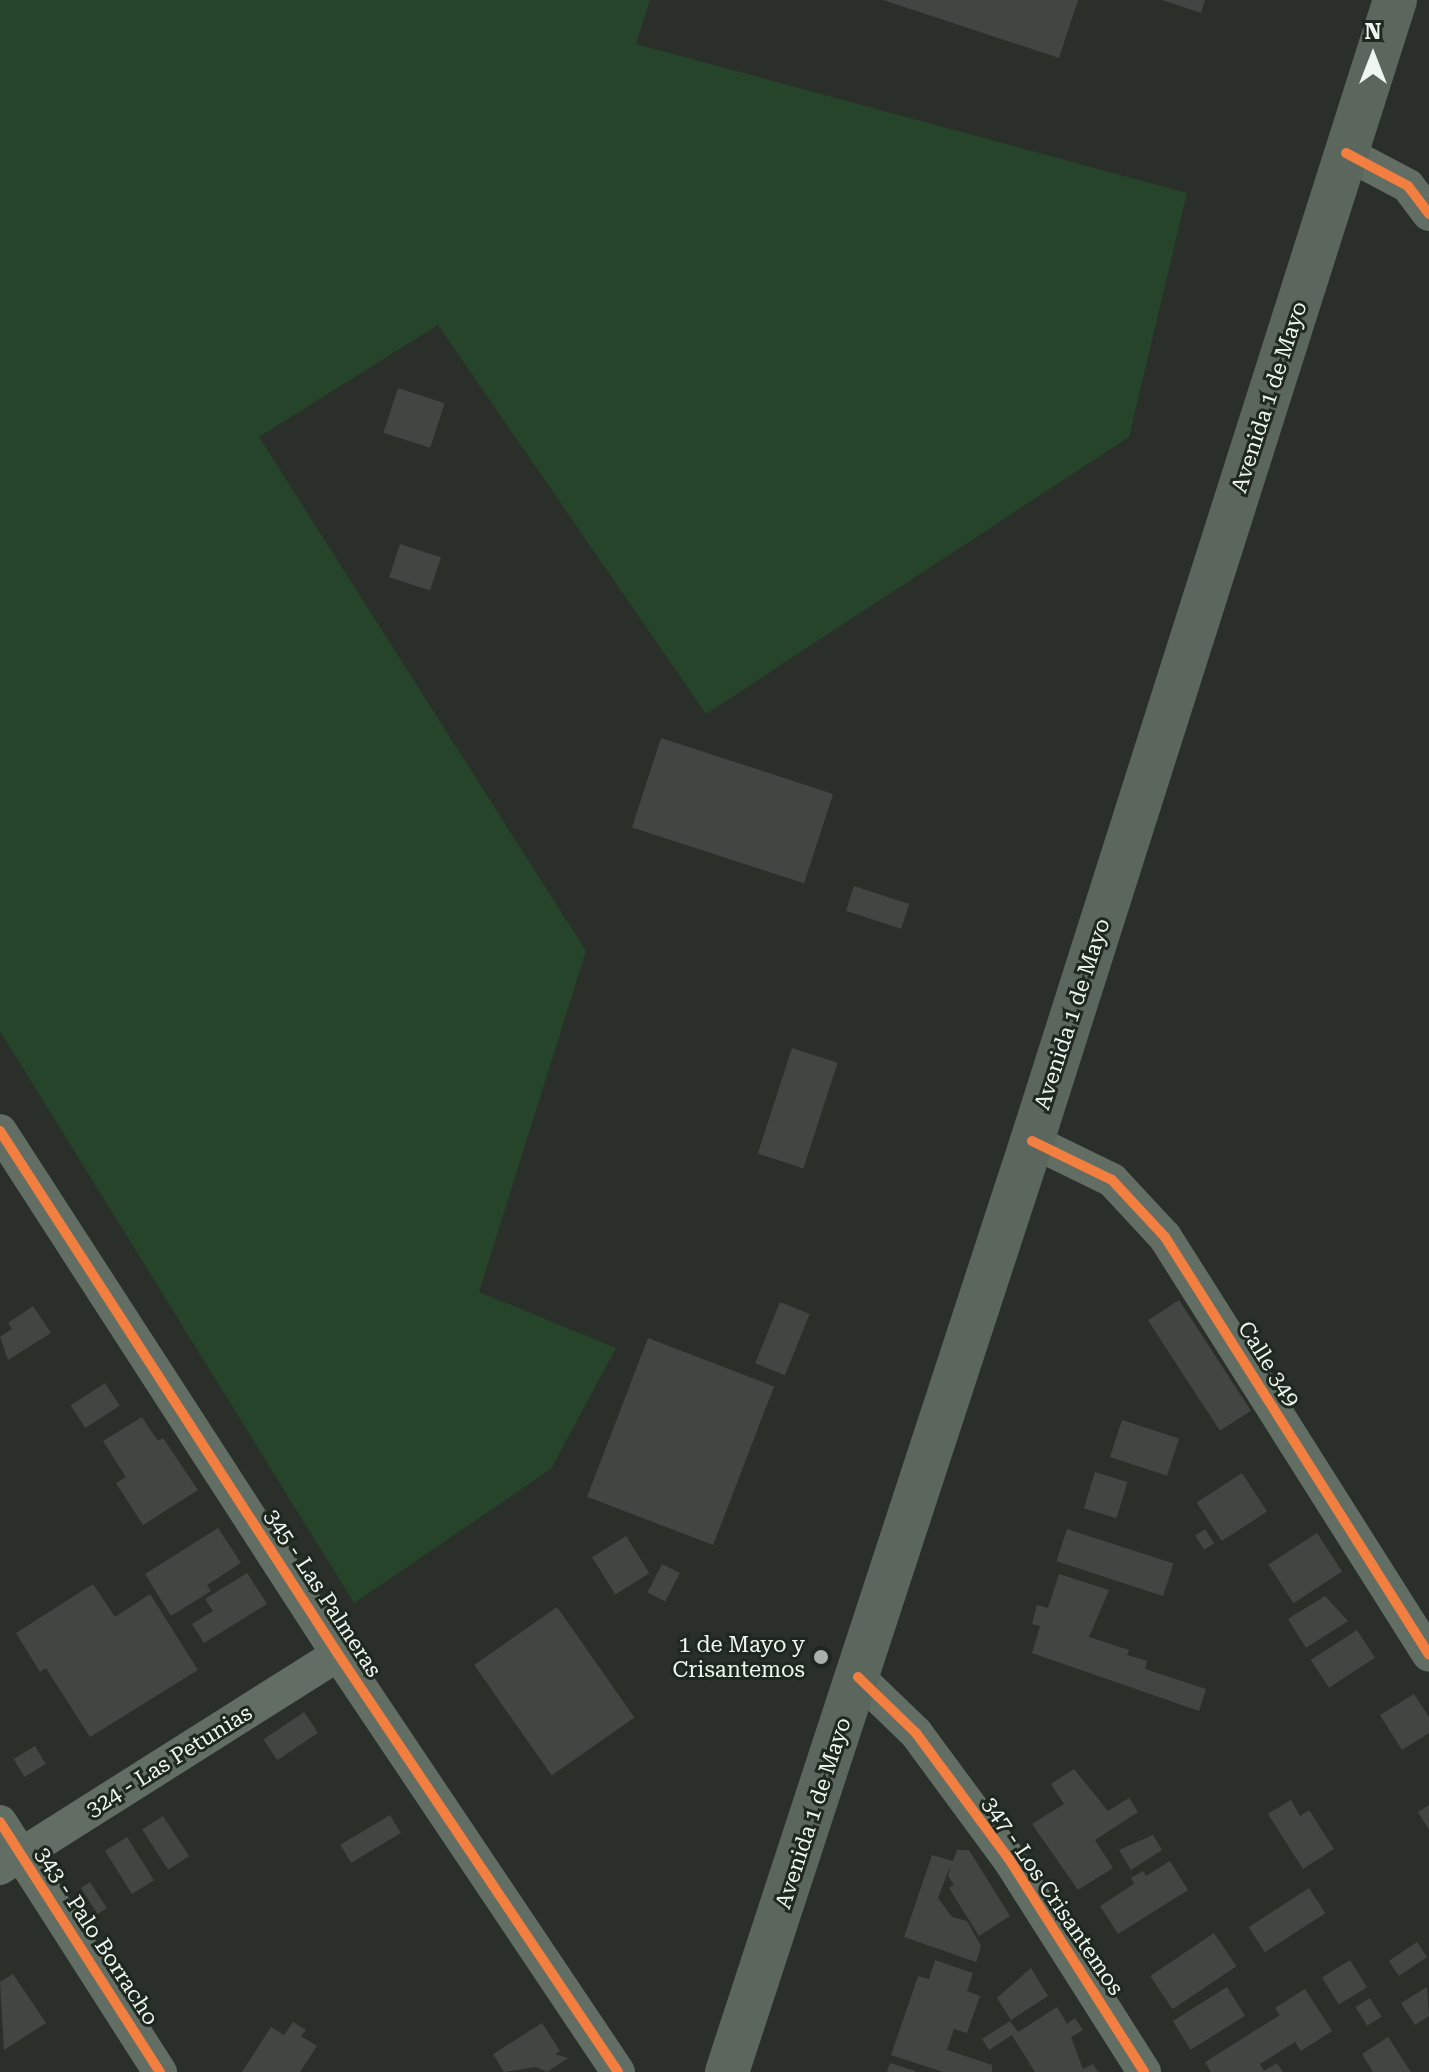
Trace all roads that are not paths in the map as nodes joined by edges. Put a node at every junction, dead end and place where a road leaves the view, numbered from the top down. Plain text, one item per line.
1 (1395, 0) edge
2 (1346, 153) junction
3 (1429, 214) edge
4 (0, 1131) edge
5 (1032, 1141) junction
6 (10, 1170) edge
7 (338, 1654) junction
8 (1429, 1654) edge
9 (858, 1677) junction
10 (0, 1822) edge
11 (10, 1861) edge
12 (160, 2072) edge
13 (618, 2072) edge
14 (727, 2072) edge
15 (1144, 2072) edge

1 - 2 main road, Avenida 1 de Mayo
2 - 3 street
2 - 5 main road, Avenida 1 de Mayo
4 - 6 street, 345 - Las Palmeras
5 - 8 street, Calle 349
5 - 9 main road, Avenida 1 de Mayo
6 - 7 street, 345 - Las Palmeras
7 - 11 street, 324 - Las Petunias
7 - 13 street, 345 - Las Palmeras
9 - 14 main road, Avenida 1 de Mayo
9 - 15 street, 347 - Los Crisantemos
10 - 11 street, 343 - Palo Borracho
11 - 12 street, 343 - Palo Borracho

